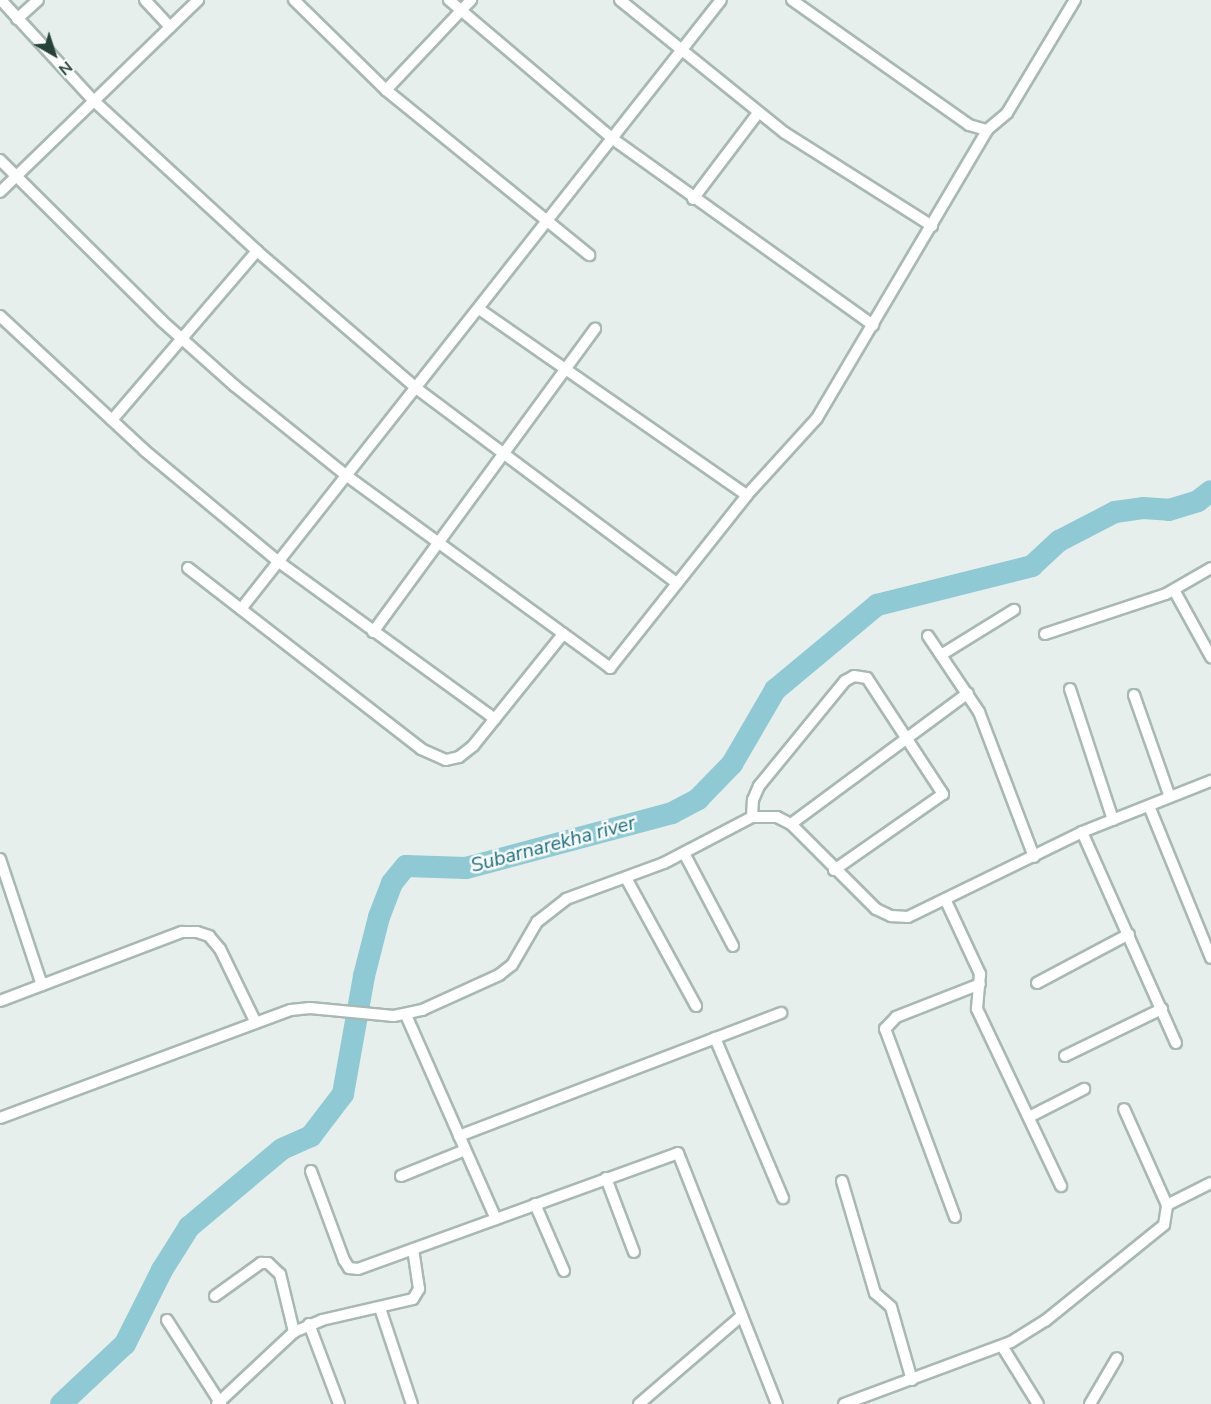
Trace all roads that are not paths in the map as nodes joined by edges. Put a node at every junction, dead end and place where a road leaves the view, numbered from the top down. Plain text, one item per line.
1 (0, 0) edge
2 (38, 0) edge
3 (145, 0) edge
4 (198, 0) edge
5 (294, 0) edge
6 (449, 0) edge
7 (471, 0) edge
8 (620, 0) edge
9 (721, 0) edge
10 (792, 0) edge
11 (1075, 0) edge
12 (461, 11) junction
13 (17, 19) junction
14 (170, 27) junction
15 (681, 52) junction
16 (386, 90) junction
17 (94, 101) junction
18 (758, 113) junction
19 (987, 130) junction
20 (613, 139) junction
21 (0, 160) edge
22 (15, 177) junction
23 (0, 192) edge
24 (693, 199) junction
25 (547, 222) junction
26 (932, 226) junction
27 (257, 251) junction
28 (589, 255) dead end
29 (479, 309) junction
30 (0, 316) edge
31 (873, 325) junction
32 (595, 329) dead end
33 (183, 339) junction
34 (564, 371) junction
35 (416, 388) junction
36 (111, 420) junction
37 (501, 456) junction
38 (346, 476) junction
39 (747, 495) junction
40 (437, 544) junction
41 (279, 562) junction
42 (188, 568) dead end
43 (1211, 568) edge
44 (677, 584) junction
45 (1174, 590) junction
46 (241, 609) junction
47 (1014, 610) dead end
48 (373, 632) junction
49 (563, 634) junction
50 (1045, 634) dead end
51 (928, 636) dead end
52 (941, 655) junction
53 (1211, 657) edge
54 (1070, 689) dead end
55 (968, 693) junction
56 (1134, 695) dead end
57 (495, 719) junction
58 (908, 738) junction
59 (1211, 781) edge
60 (1170, 797) junction
61 (1149, 806) junction
62 (752, 817) junction
63 (1113, 820) junction
64 (791, 824) junction
65 (1082, 832) junction
66 (684, 853) junction
67 (1034, 857) junction
68 (0, 859) edge
69 (834, 870) junction
70 (626, 878) junction
71 (946, 901) junction
72 (1129, 934) junction
73 (733, 946) dead end
74 (1211, 958) edge
75 (1037, 983) dead end
76 (980, 984) junction
77 (42, 985) junction
78 (0, 1000) edge
79 (696, 1006) dead end
80 (1161, 1010) junction
81 (781, 1013) dead end
82 (406, 1015) junction
83 (256, 1023) junction
84 (715, 1038) junction
85 (1176, 1043) dead end
86 (1065, 1056) dead end
87 (1084, 1089) dead end
88 (1124, 1109) dead end
89 (1029, 1117) junction
90 (0, 1118) edge
91 (459, 1136) junction
92 (465, 1150) junction
93 (311, 1171) dead end
94 (401, 1176) dead end
95 (606, 1178) junction
96 (842, 1181) dead end
97 (1211, 1183) edge
98 (1061, 1186) dead end
99 (783, 1198) dead end
100 (535, 1204) junction
101 (1167, 1205) junction
102 (955, 1216) dead end
103 (496, 1219) junction
104 (413, 1249) junction
105 (634, 1252) dead end
106 (564, 1271) dead end
107 (215, 1296) dead end
108 (380, 1308) junction
109 (740, 1317) junction
110 (167, 1320) dead end
111 (309, 1324) junction
112 (294, 1332) junction
113 (1002, 1346) junction
114 (1116, 1358) dead end
115 (912, 1380) junction
116 (219, 1403) edge
117 (339, 1404) edge
118 (412, 1404) edge
119 (639, 1404) edge
120 (777, 1404) edge
121 (844, 1404) edge
122 (1038, 1404) edge
123 (1090, 1404) edge

1 - 13 street
2 - 13 street
3 - 14 street
4 - 14 street
5 - 16 street
6 - 12 street
7 - 12 street
8 - 15 street
9 - 15 street
10 - 19 street
11 - 19 street
12 - 16 street
12 - 20 street
13 - 17 street
14 - 17 street
15 - 18 street
15 - 20 street
16 - 25 street
17 - 22 street
17 - 27 street
18 - 24 street
18 - 26 street
19 - 26 street
20 - 24 street
20 - 25 street
21 - 22 street
22 - 23 street
22 - 33 street
24 - 31 street
25 - 28 street
25 - 29 street
26 - 31 street
27 - 33 street
27 - 35 street
29 - 34 street
29 - 35 street
30 - 36 street
31 - 39 street
32 - 34 street
33 - 36 street
33 - 38 street
34 - 37 street
34 - 39 street
35 - 37 street
35 - 38 street
36 - 41 street
37 - 40 street
37 - 44 street
38 - 40 street
38 - 41 street
39 - 44 street
40 - 48 street
40 - 49 street
41 - 46 street
41 - 48 street
42 - 46 street
43 - 45 street
44 - 49 street
45 - 50 street
45 - 53 street
46 - 57 street
47 - 52 street
48 - 57 street
49 - 57 street
51 - 52 street
52 - 55 street
54 - 63 street
55 - 58 street
55 - 67 street
56 - 60 street
58 - 62 street
58 - 64 street
58 - 69 street
59 - 60 street
60 - 61 street
61 - 63 street
61 - 74 street
62 - 64 street
62 - 66 street
63 - 65 street
64 - 69 street
65 - 67 street
65 - 72 street
66 - 70 street
66 - 73 street
67 - 71 street
68 - 77 street
69 - 71 street
70 - 79 street
70 - 82 street
71 - 76 street
72 - 75 street
72 - 80 street
76 - 89 street
76 - 102 street
77 - 78 street
77 - 83 street
80 - 85 street
80 - 86 street
81 - 84 street
82 - 83 street
82 - 91 street
83 - 90 street
84 - 91 street
84 - 99 street
87 - 89 street
88 - 101 street
89 - 98 street
91 - 92 street
92 - 94 street
92 - 103 street
93 - 104 street
95 - 100 street
95 - 105 street
95 - 109 street
96 - 115 street
97 - 101 street
100 - 103 street
100 - 106 street
101 - 113 street
103 - 104 street
104 - 108 street
107 - 112 street
108 - 111 street
108 - 118 street
109 - 119 street
109 - 120 street
110 - 116 street
111 - 112 street
111 - 117 street
112 - 116 street
113 - 115 street
113 - 122 street
114 - 123 street
115 - 121 street

